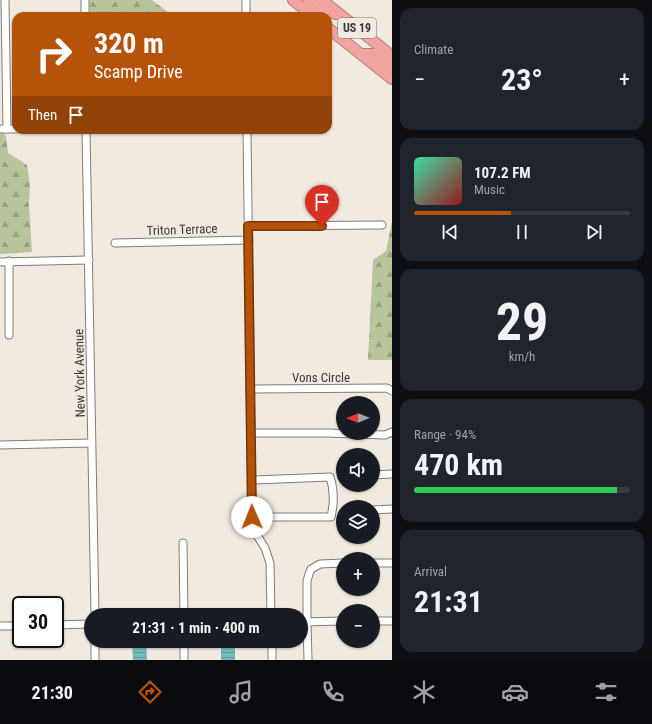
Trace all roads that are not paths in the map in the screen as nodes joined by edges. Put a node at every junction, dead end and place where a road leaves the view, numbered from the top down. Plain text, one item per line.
1 (6, 0) edge
2 (85, 0) edge
3 (246, 0) edge
4 (293, 0) edge
5 (308, 0) edge
6 (322, 0) edge
7 (85, 12) edge
8 (246, 12) edge
9 (308, 12) edge
10 (330, 12) edge
11 (332, 13) edge
12 (344, 17) junction
13 (332, 31) edge
14 (361, 54) junction
15 (392, 56) edge
16 (392, 68) edge
17 (392, 79) edge
18 (3, 129) edge
19 (86, 134) edge
20 (247, 134) edge
21 (248, 226) junction
22 (382, 226) dead end
23 (249, 240) junction
24 (115, 243) dead end
25 (89, 260) junction
26 (10, 261) junction
27 (0, 262) edge
28 (9, 335) dead end
29 (250, 389) junction
30 (392, 391) edge
31 (392, 432) edge
32 (251, 433) junction
33 (91, 443) junction
34 (0, 445) edge
35 (392, 474) edge
36 (380, 475) edge
37 (252, 480) junction
38 (392, 509) edge
39 (380, 510) edge
40 (252, 517) junction
41 (183, 544) dead end
42 (336, 563) edge
43 (380, 563) edge
44 (392, 563) edge
45 (95, 608) edge
46 (184, 608) edge
47 (271, 608) edge
48 (305, 608) edge
49 (336, 621) edge
50 (380, 621) edge
51 (392, 621) edge
52 (308, 622) edge
53 (84, 624) edge
54 (64, 625) edge
55 (0, 626) edge
56 (12, 626) edge
57 (95, 648) edge
58 (184, 648) edge
59 (272, 648) edge
60 (307, 648) edge
61 (95, 660) edge
62 (184, 660) edge
63 (272, 660) edge
64 (308, 660) edge

1 - 18 street
2 - 7 street
3 - 8 street
4 - 9 highway
5 - 10 highway
6 - 12 highway, US 19
11 - 12 highway
12 - 15 highway, US 19
13 - 14 highway, US 19
14 - 16 highway
14 - 17 highway, US 19
19 - 25 street, New York Avenue
20 - 21 street
21 - 22 street
21 - 23 street
23 - 24 street, Triton Terrace
23 - 29 street
25 - 26 street
25 - 33 street, New York Avenue
26 - 27 street
26 - 28 street
29 - 30 street, Vons Circle
29 - 32 street
31 - 32 street
32 - 37 street
33 - 34 street
33 - 45 street, New York Avenue
35 - 36 street
37 - 40 street
37 - 40 street
38 - 39 street
40 - 47 street
41 - 46 street
42 - 48 street
43 - 44 street
49 - 52 street
50 - 51 street
53 - 54 street
55 - 56 street
57 - 61 street
58 - 62 street
59 - 63 street
60 - 64 street

